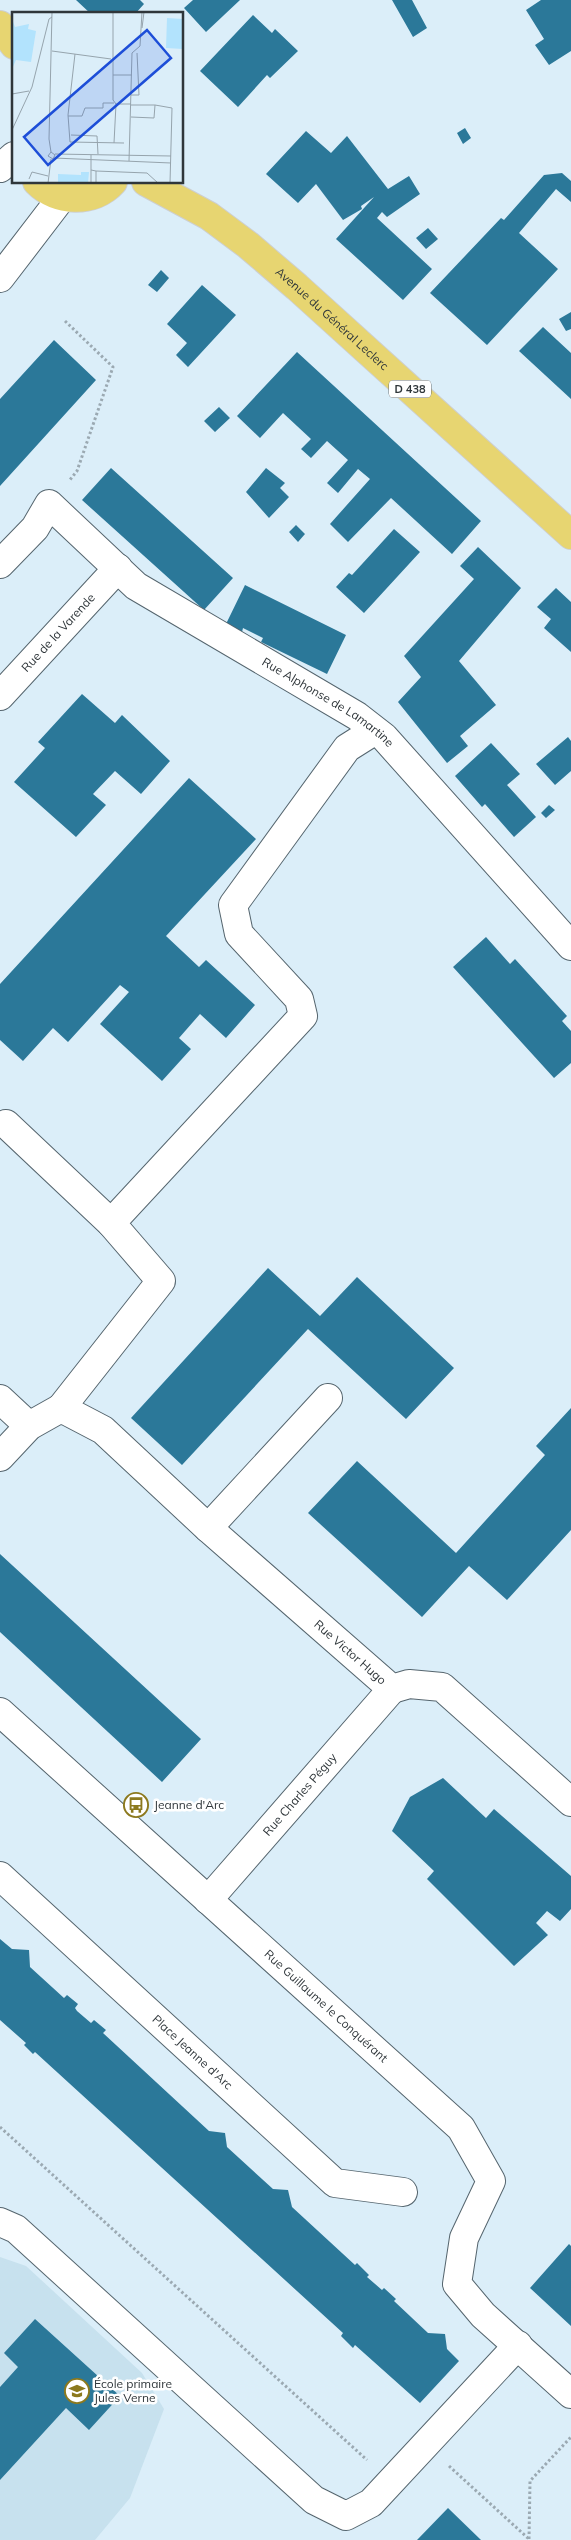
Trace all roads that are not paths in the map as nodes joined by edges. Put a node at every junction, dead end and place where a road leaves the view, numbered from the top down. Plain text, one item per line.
1 (0, 25) edge
2 (12, 42) edge
3 (12, 158) edge
4 (0, 168) edge
5 (39, 184) edge
6 (111, 184) edge
7 (150, 184) edge
8 (62, 197) junction
9 (0, 278) edge
10 (571, 535) edge
11 (0, 564) edge
12 (118, 568) junction
13 (0, 696) edge
14 (374, 731) junction
15 (571, 946) edge
16 (6, 1124) dead end
17 (111, 1224) junction
18 (328, 1398) dead end
19 (0, 1399) edge
20 (61, 1408) junction
21 (28, 1426) junction
22 (0, 1457) edge
23 (208, 1528) junction
24 (392, 1689) junction
25 (0, 1712) edge
26 (571, 1802) edge
27 (0, 1876) edge
28 (208, 1900) junction
29 (403, 2192) dead end
30 (0, 2222) edge
31 (518, 2345) junction
32 (571, 2394) edge

1 - 2 main road
3 - 4 street
5 - 8 main road
6 - 8 main road
7 - 10 main road, Avenue du Général Leclerc / D 438
8 - 9 street
11 - 12 street, Rue Alphonse de Lamartine
12 - 13 street, Rue de la Varende
12 - 14 street, Rue Alphonse de Lamartine
14 - 15 street, Rue Alphonse de Lamartine
14 - 17 street
16 - 17 street
17 - 20 street
18 - 23 street
19 - 21 street
20 - 21 street
20 - 23 street, Rue Victor Hugo
21 - 22 street
23 - 24 street, Rue Victor Hugo
24 - 26 street, Rue Victor Hugo
24 - 28 street, Rue Charles Péguy
25 - 28 street, Rue Guillaume le Conquérant
27 - 29 street, Place Jeanne d'Arc
28 - 31 street, Rue Guillaume le Conquérant
30 - 31 street
31 - 32 street

